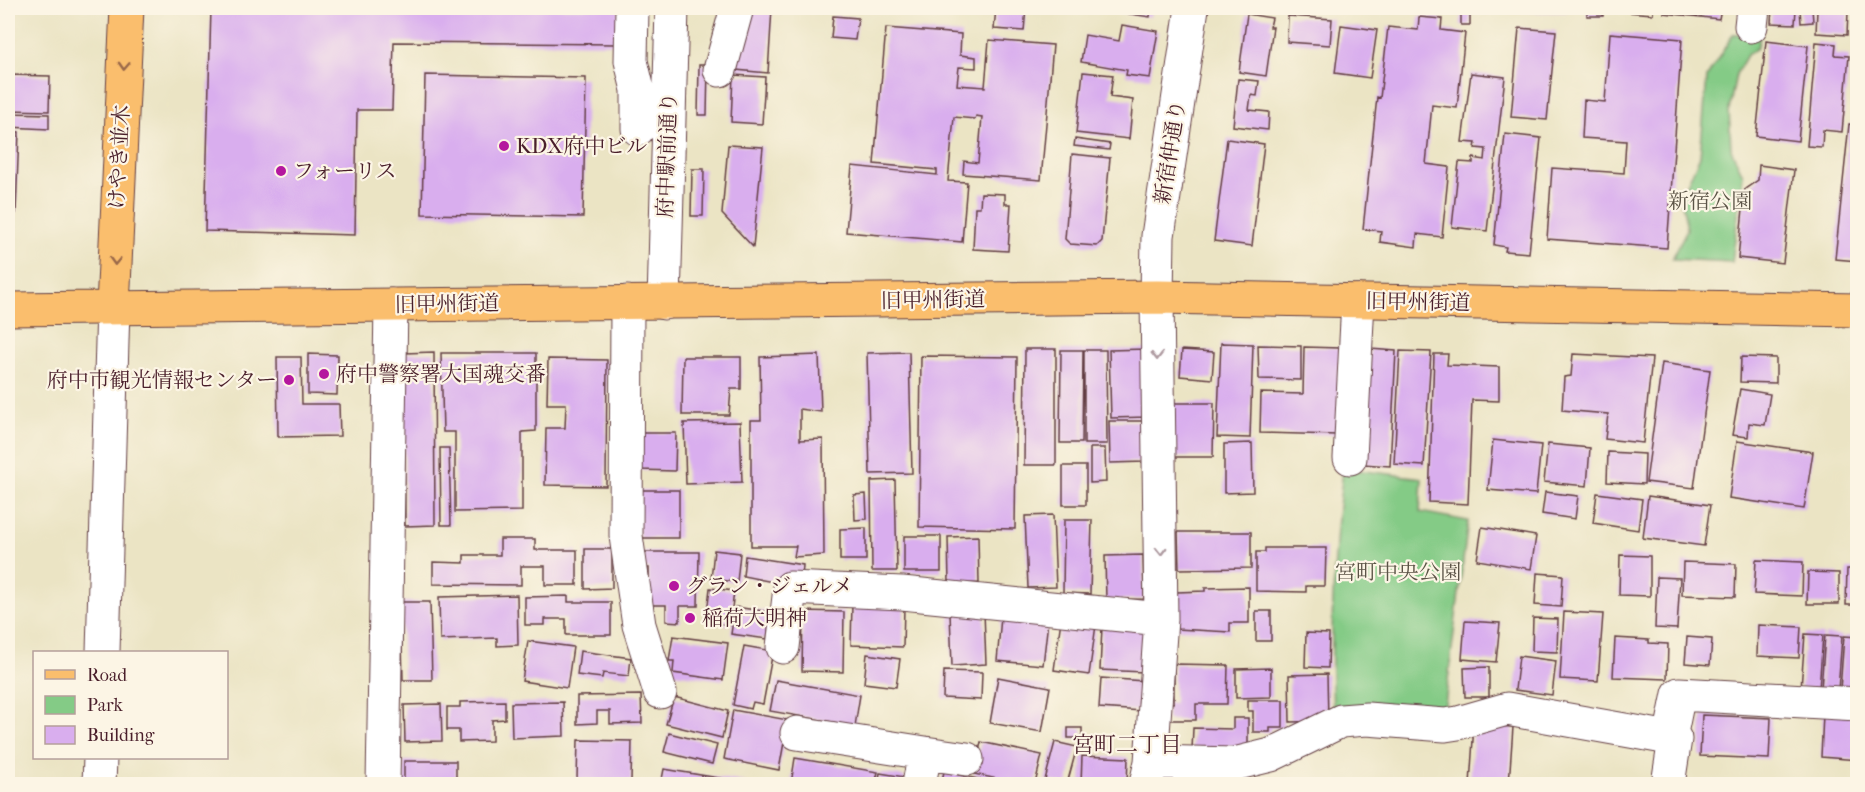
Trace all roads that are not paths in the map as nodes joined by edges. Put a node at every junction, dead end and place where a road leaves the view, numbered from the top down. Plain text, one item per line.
1 (127, 8) edge
2 (632, 8) edge
3 (672, 8) edge
4 (737, 8) edge
5 (1192, 8) edge
6 (720, 70) dead end
7 (638, 129) dead end
8 (1156, 297) junction
9 (1358, 301) junction
10 (627, 302) junction
11 (663, 303) junction
12 (391, 305) junction
13 (113, 307) junction
14 (8, 309) edge
15 (1857, 310) edge
16 (1350, 458) dead end
17 (1161, 619) junction
18 (783, 647) dead end
19 (103, 651) edge
20 (660, 692) dead end
21 (1857, 704) edge
22 (797, 733) dead end
23 (1670, 738) junction
24 (925, 753) junction
25 (100, 759) edge
26 (967, 759) dead end
27 (1149, 773) edge
28 (99, 784) edge
29 (383, 784) edge
30 (919, 784) edge
31 (1668, 784) edge

1 -> 13 main road, けやき並木
2 - 7 street
3 - 11 street, 府中駅前通り
4 - 6 street
5 - 8 street, 新宿仲通り
8 - 9 main road, 旧甲州街道
8 - 11 main road, 旧甲州街道
8 -> 17 street, 新宿仲通り
9 - 15 main road, 旧甲州街道
9 - 16 street
10 - 11 main road, 旧甲州街道
10 - 12 main road, 旧甲州街道
10 - 20 street
12 - 13 main road, 旧甲州街道
12 - 29 street
13 - 14 main road, 旧甲州街道
13 - 19 street
17 - 18 street
17 - 27 street, 新宿仲通り
21 - 23 street
22 - 24 street
23 - 27 street
23 - 31 street
24 - 26 street
24 - 30 street
25 - 28 street

